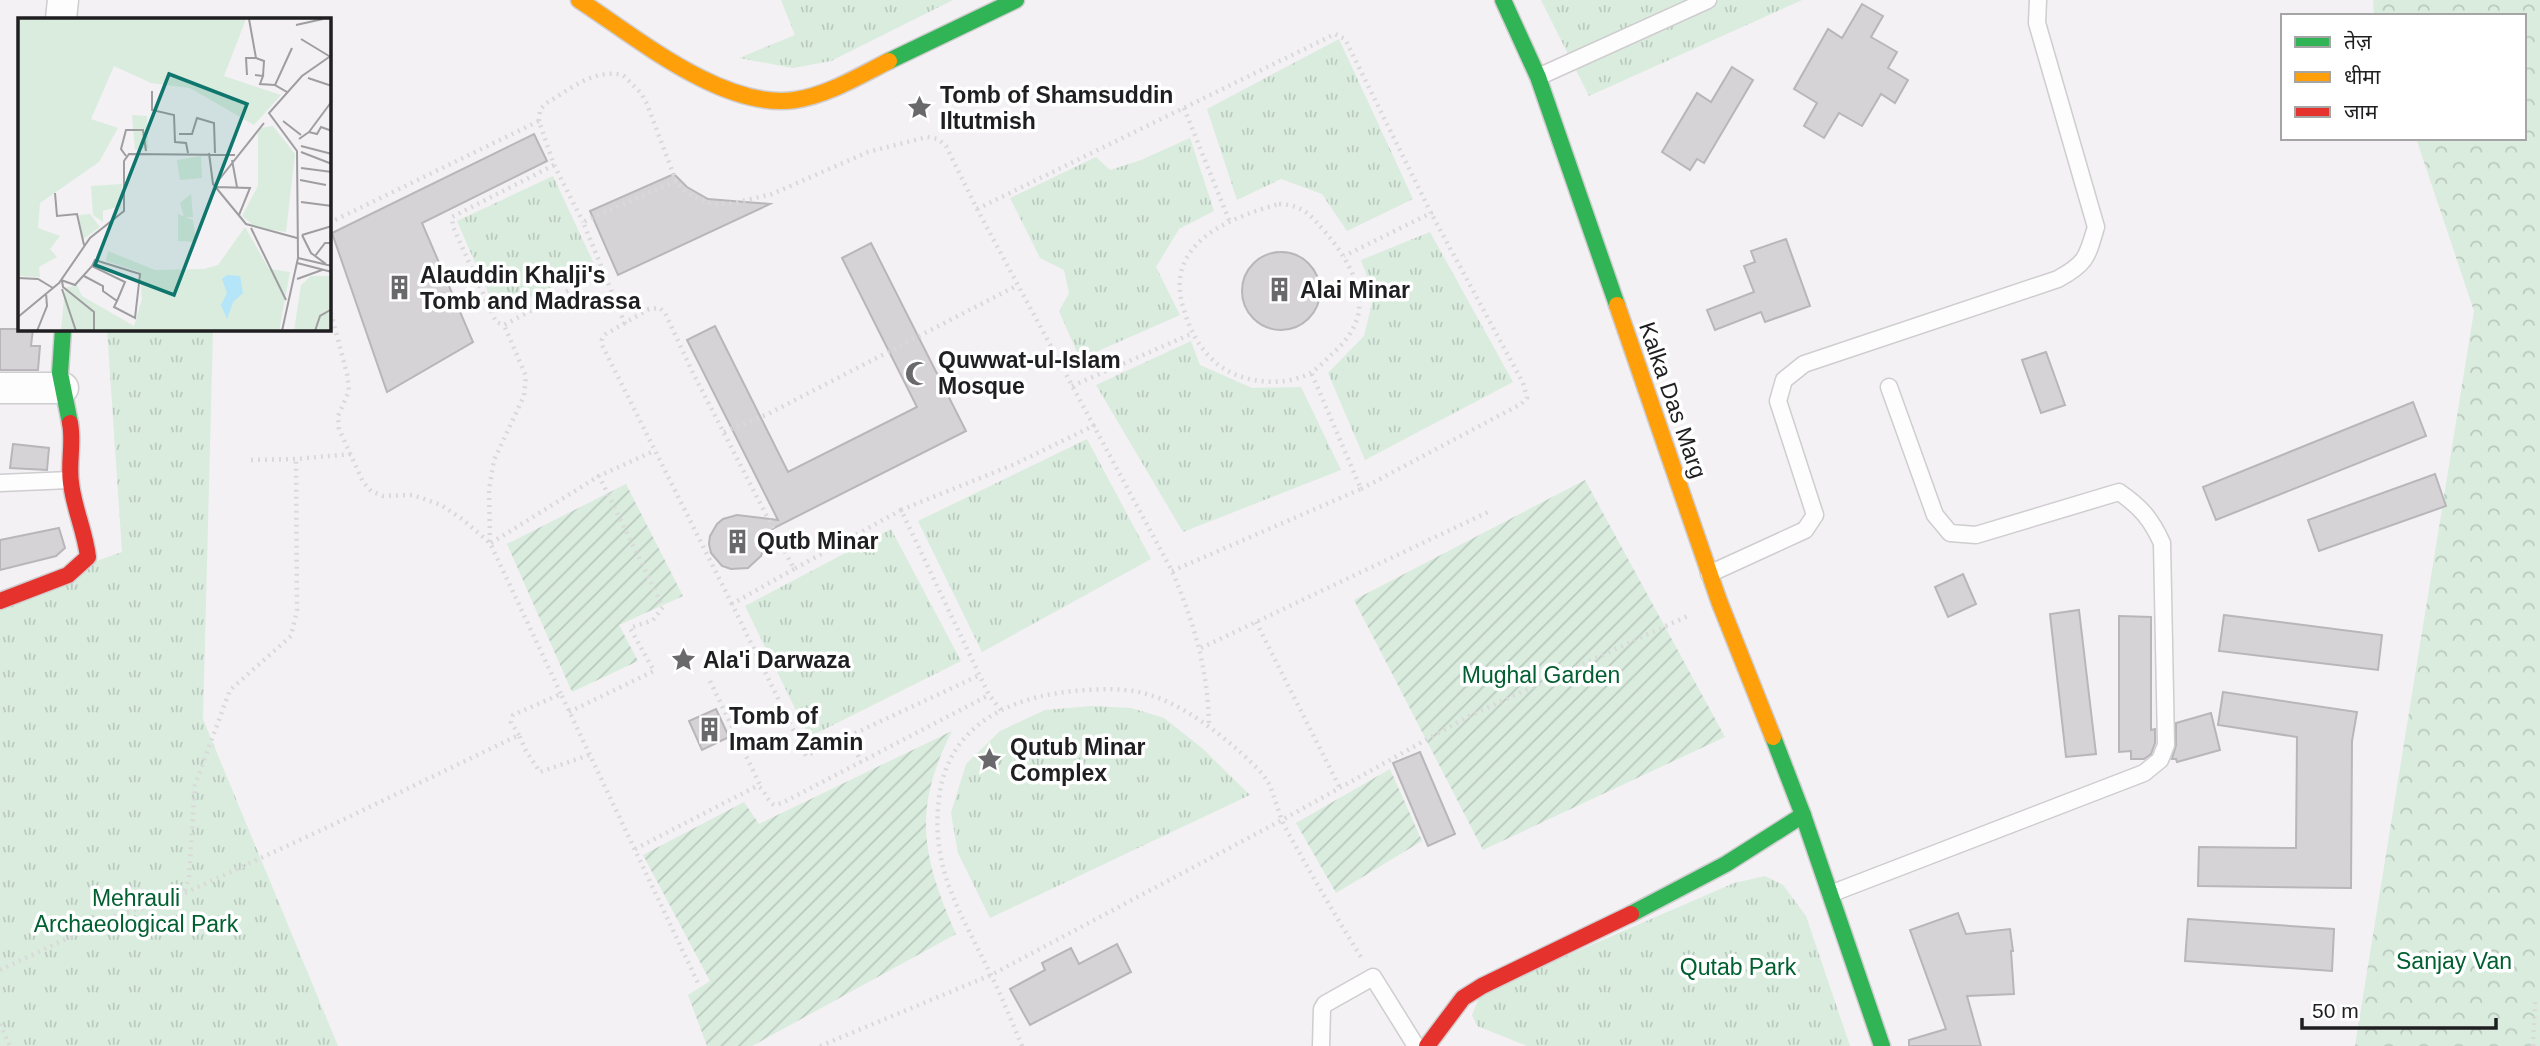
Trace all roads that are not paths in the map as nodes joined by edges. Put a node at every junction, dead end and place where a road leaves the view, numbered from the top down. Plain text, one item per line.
1 (63, 0) edge
2 (579, 0) edge
3 (1016, 0) edge
4 (1503, 0) edge
5 (1709, 0) edge
6 (2038, 0) edge
7 (61, 18) edge
8 (1538, 77) junction
9 (63, 331) edge
10 (1889, 387) dead end
11 (0, 388) edge
12 (63, 388) junction
13 (70, 480) junction
14 (0, 483) edge
15 (1709, 574) junction
16 (0, 601) edge
17 (1803, 815) junction
18 (1830, 894) junction
19 (1432, 1041) edge
20 (1321, 1046) edge
21 (1882, 1046) edge

1 - 7 street
2 - 3 street
4 - 8 street, Kalka Das Marg
5 - 8 lane
6 - 15 lane
8 - 15 street, Kalka Das Marg
9 - 12 street
10 - 18 lane
11 - 12 street
12 - 13 street
13 - 14 lane
13 - 16 street
15 - 17 street, Kalka Das Marg
17 - 18 street, Kalka Das Marg
17 - 19 street
18 - 21 street, Kalka Das Marg
19 - 20 lane

